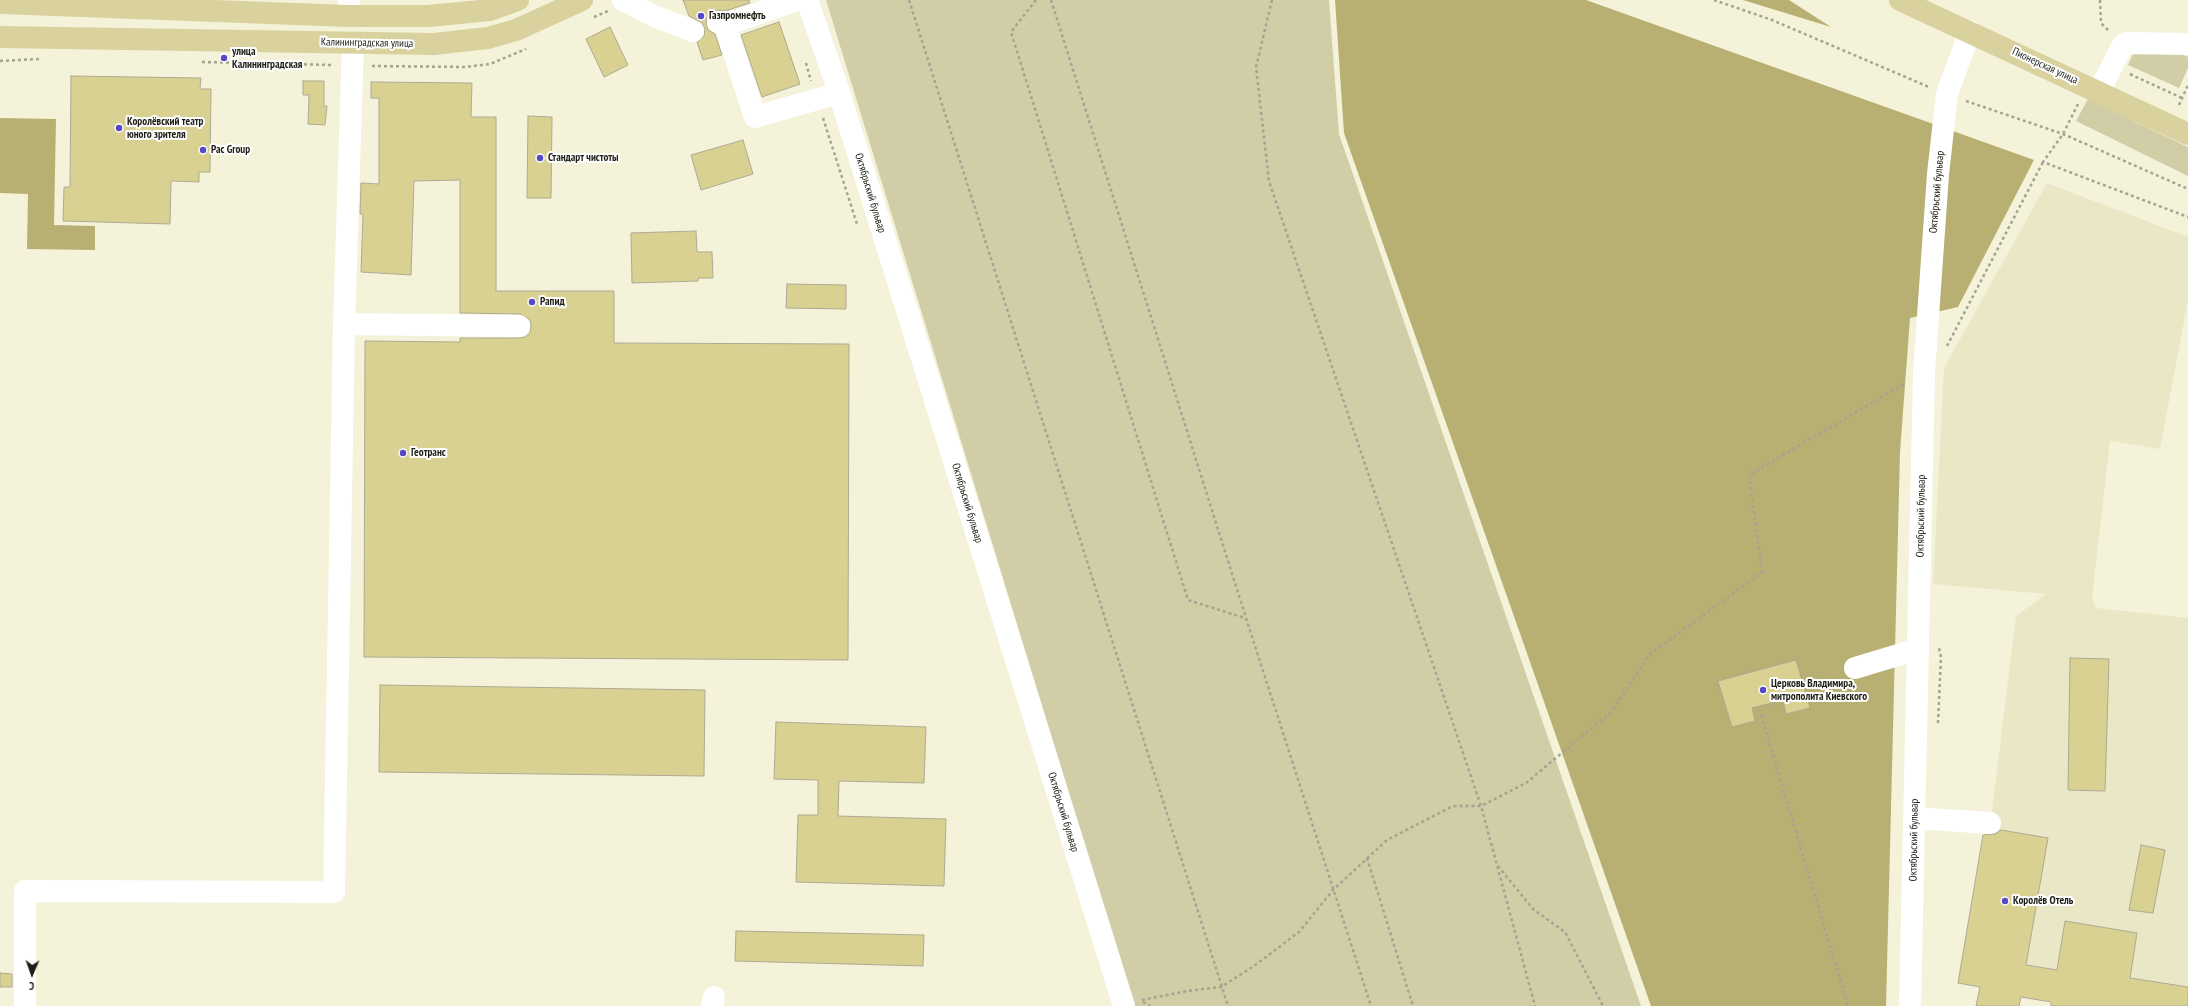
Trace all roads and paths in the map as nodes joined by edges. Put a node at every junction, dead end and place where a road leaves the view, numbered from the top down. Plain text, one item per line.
1 (582, 0) edge
2 (623, 0) edge
3 (796, 0) edge
4 (807, 0) edge
5 (909, 0) edge
6 (1036, 0) edge
7 (1051, 0) edge
8 (1272, 0) edge
9 (1900, 0) edge
10 (515, 1) edge
11 (34, 2) edge
12 (0, 3) edge
13 (349, 8) edge
14 (693, 31) dead end
15 (1970, 31) junction
16 (0, 37) edge
17 (34, 37) junction
18 (353, 43) junction
19 (2188, 44) edge
20 (40, 59) dead end
21 (0, 61) edge
22 (2188, 85) edge
23 (839, 93) junction
24 (2090, 95) junction
25 (2179, 105) dead end
26 (2188, 134) edge
27 (2043, 162) junction
28 (2188, 217) edge
29 (344, 324) junction
30 (519, 326) dead end
31 (1946, 349) dead end
32 (1924, 373) junction
33 (1246, 618) junction
34 (1918, 649) junction
35 (1855, 668) dead end
36 (1761, 715) dead end
37 (1481, 806) junction
38 (1914, 818) junction
39 (1990, 823) dead end
40 (1367, 858) junction
41 (1497, 864) junction
42 (1333, 890) junction
43 (1221, 987) junction
44 (25, 1006) edge
45 (1124, 1006) edge
46 (1150, 1006) edge
47 (1228, 1006) edge
48 (1371, 1006) edge
49 (1413, 1006) edge
50 (1535, 1006) edge
51 (1603, 1006) edge
52 (1848, 1006) edge
53 (1910, 1006) edge

1 - 18 main road, Калининградская улица
2 - 14 street
3 - 23 street
4 - 23 street, Октябрьский бульвар
5 - 43 path
6 - 33 path
7 - 33 path
8 - 37 path
9 - 15 main road, Пионерская улица
10 - 13 main road
11 - 12 main road
11 - 13 main road
11 - 17 main road
15 - 24 main road, Пионерская улица
15 - 32 street, Октябрьский бульвар
16 - 17 main road, Калининградская улица
17 - 18 main road, Калининградская улица
18 - 29 street
19 - 24 street
20 - 21 path
22 - 25 path
23 - 45 street, Октябрьский бульвар
24 - 26 main road, Пионерская улица
24 - 27 path
27 - 28 path
27 - 31 path
29 - 30 street
29 - 44 street
32 - 34 street, Октябрьский бульвар
32 - 37 path
33 - 42 path
34 - 35 street
34 - 38 street, Октябрьский бульвар
36 - 52 path
37 - 40 path
37 - 41 path
38 - 39 street
38 - 53 street, Октябрьский бульвар
40 - 42 path
40 - 49 path
41 - 50 path
41 - 51 path
42 - 43 path
42 - 48 path
43 - 46 path
43 - 47 path

